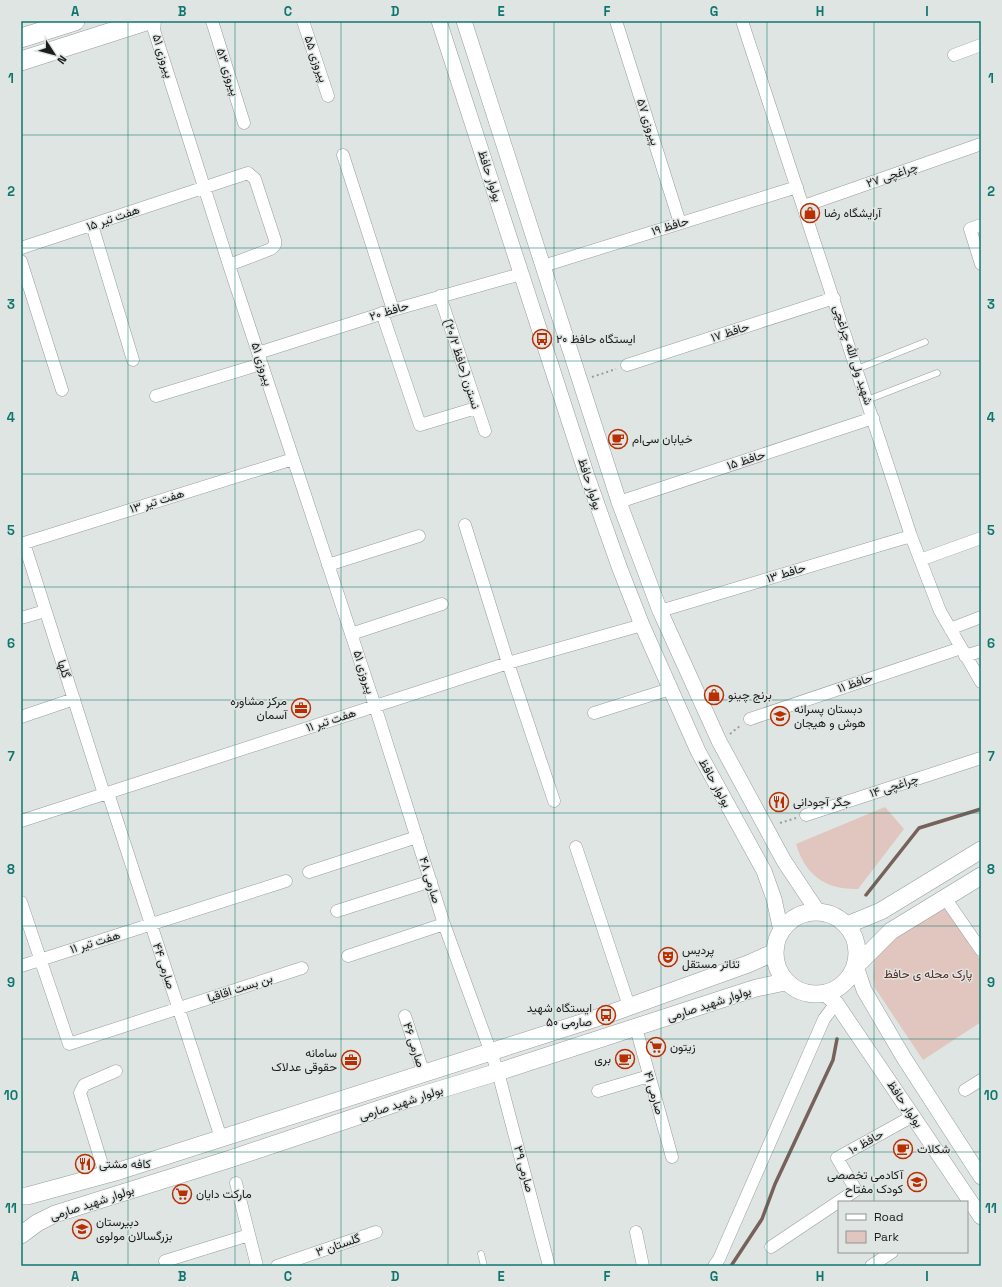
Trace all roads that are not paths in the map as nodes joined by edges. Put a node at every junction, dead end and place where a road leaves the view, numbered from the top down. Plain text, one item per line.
1 (74, 21) edge
2 (146, 21) edge
3 (155, 21) edge
4 (212, 21) edge
5 (303, 21) edge
6 (439, 21) edge
7 (464, 21) edge
8 (616, 21) edge
9 (742, 21) edge
10 (46, 25) edge
11 (21, 38) edge
12 (981, 45) edge
13 (954, 55) dead end
14 (21, 62) edge
15 (328, 96) dead end
16 (244, 123) dead end
17 (981, 144) edge
18 (343, 155) dead end
19 (204, 187) junction
20 (797, 187) junction
21 (804, 206) junction
22 (680, 223) junction
23 (92, 225) junction
24 (981, 226) edge
25 (21, 248) edge
26 (21, 260) edge
27 (981, 264) edge
28 (229, 265) junction
29 (543, 266) junction
30 (521, 274) junction
31 (440, 296) junction
32 (834, 298) junction
33 (388, 312) junction
34 (925, 342) dead end
35 (260, 358) junction
36 (133, 360) dead end
37 (627, 365) road end
38 (857, 369) junction
39 (937, 373) dead end
40 (62, 390) dead end
41 (156, 396) dead end
42 (867, 400) junction
43 (476, 408) junction
44 (873, 418) junction
45 (485, 431) dead end
46 (293, 459) junction
47 (619, 502) junction
48 (465, 525) dead end
49 (419, 536) dead end
50 (911, 536) junction
51 (981, 538) edge
52 (22, 544) edge
53 (920, 560) junction
54 (328, 565) junction
55 (442, 604) dead end
56 (660, 610) junction
57 (45, 611) junction
58 (981, 617) edge
59 (21, 618) edge
60 (642, 625) junction
61 (950, 629) junction
62 (351, 634) junction
63 (981, 651) edge
64 (963, 652) junction
65 (508, 663) junction
66 (981, 682) edge
67 (670, 689) junction
68 (74, 699) junction
69 (375, 706) junction
70 (594, 712) dead end
71 (21, 717) edge
72 (750, 719) road end
73 (981, 758) edge
74 (106, 793) junction
75 (554, 801) dead end
76 (806, 815) road end
77 (21, 821) edge
78 (417, 837) junction
79 (576, 847) dead end
80 (981, 850) edge
81 (309, 872) dead end
82 (981, 876) edge
83 (286, 881) dead end
84 (431, 881) junction
85 (945, 898) junction
86 (21, 902) edge
87 (337, 911) dead end
88 (818, 912) junction
89 (444, 924) junction
90 (151, 925) junction
91 (847, 925) junction
92 (781, 931) junction
93 (981, 950) edge
94 (774, 952) junction
95 (348, 956) dead end
96 (39, 959) junction
97 (21, 966) edge
98 (856, 966) junction
99 (302, 968) dead end
100 (785, 982) junction
101 (831, 999) junction
102 (629, 1006) junction
103 (178, 1008) junction
104 (405, 1016) dead end
105 (636, 1028) junction
106 (491, 1051) junction
107 (116, 1071) dead end
108 (498, 1072) junction
109 (424, 1074) junction
110 (649, 1076) junction
111 (981, 1080) edge
112 (965, 1090) dead end
113 (598, 1091) dead end
114 (913, 1116) junction
115 (222, 1138) junction
116 (672, 1157) dead end
117 (105, 1174) junction
118 (981, 1177) edge
119 (236, 1183) dead end
120 (21, 1196) edge
121 (839, 1201) edge
122 (967, 1201) edge
123 (838, 1202) edge
124 (968, 1203) edge
125 (974, 1212) edge
126 (376, 1232) dead end
127 (636, 1232) dead end
128 (21, 1235) edge
129 (249, 1235) junction
130 (770, 1247) dead end
131 (890, 1253) edge
132 (481, 1254) dead end
133 (165, 1261) dead end
134 (257, 1266) edge
135 (276, 1266) edge
136 (484, 1266) edge
137 (549, 1266) edge
138 (643, 1266) edge
139 (714, 1266) edge
140 (871, 1266) edge

1 - 10 main road
2 - 14 main road
3 - 19 street, پیروزی ۵۱
4 - 16 street, پیروزی ۵۳
5 - 15 street, پیروزی ۵۵
6 - 30 street, بولوار حافظ
7 - 29 street, بولوار حافظ
8 - 22 street, پیروزی ۵۷
9 - 20 street, شهید ولی الله چراغچی
10 - 11 main road
12 - 13 street
17 - 21 street, چراغچی ۲۷
18 - 33 street
19 - 23 street, هفت تیر ۱۵
19 - 28 street, پیروزی ۵۱
19 - 28 street, هفت تیر ۱۵
20 - 21 street, شهید ولی الله چراغچی
20 - 22 street, حافظ ۱۹
21 - 32 street, شهید ولی الله چراغچی
22 - 29 street, حافظ ۱۹
23 - 25 street, هفت تیر ۱۵
23 - 36 street
24 - 27 street
26 - 40 street
28 - 35 street, پیروزی ۵۱
29 - 47 street, بولوار حافظ
30 - 31 street, حافظ ۲۰
30 - 60 street, بولوار حافظ
31 - 33 street, حافظ ۲۰
31 - 43 street, نسترن (حافظ ۲۰/۲)
32 - 37 street, حافظ ۱۷
32 - 38 street, شهید ولی الله چراغچی
33 - 35 street, حافظ ۲۰
33 - 43 street
34 - 38 lane
35 - 41 street, حافظ ۲۰
35 - 46 street, پیروزی ۵۱
38 - 42 street, شهید ولی الله چراغچی
39 - 42 lane
42 - 44 street, شهید ولی الله چراغچی
43 - 45 street, نسترن (حافظ ۲۰/۲)
44 - 47 street, حافظ ۱۵
44 - 50 street, شهید ولی الله چراغچی
46 - 52 street, هفت تیر ۱۳
46 - 54 street, پیروزی ۵۱
47 - 56 street, بولوار حافظ
48 - 65 street
49 - 54 street
50 - 53 street, شهید ولی الله چراغچی
50 - 56 street, حافط ۱۳
51 - 53 street
52 - 57 street, گلها
53 - 61 street, شهید ولی الله چراغچی
54 - 62 street, پیروزی ۵۱
55 - 62 street
56 - 88 street, بولوار حافظ
57 - 59 street
57 - 68 street, گلها
58 - 61 street
60 - 65 street, هفت تیر ۱۱
60 - 67 street, بولوار حافظ
61 - 64 street, شهید ولی الله چراغچی
62 - 69 street, پیروزی ۵۱
63 - 64 street, حافظ ۱۱
64 - 66 street, شهید ولی الله چراغچی
64 - 72 street, حافظ ۱۱
65 - 69 street, هفت تیر ۱۱
65 - 75 street
67 - 70 street
67 - 92 street, بولوار حافظ
68 - 71 street
68 - 74 street, گلها
69 - 74 street, هفت تیر ۱۱
69 - 78 street, صارمی ۴۸
73 - 76 street, چراغچی ۱۴
74 - 77 street, هفت تیر ۱۱
74 - 90 street, صارمی ۴۴
78 - 81 street
78 - 84 street, صارمی ۴۸
79 - 102 street
80 - 91 main road
82 - 85 main road
83 - 90 street, هفت تیر ۱۱
84 - 87 street
84 - 89 street, صارمی ۴۸
85 - 93 street
85 - 98 main road
86 - 96 street
88 - 91 main road
88 - 92 main road
89 - 95 street
89 - 106 street, صارمی ۴۸
90 - 96 street, هفت تیر ۱۱
90 - 103 street, صارمی ۴۴
91 - 98 main road
92 - 94 main road
94 - 100 main road
94 - 102 main road, بولوار شهید صارمی
96 - 97 street, هفت تیر ۱۱
96 - 103 street, بن بست اقاقیا
98 - 101 main road
98 - 118 street, بولوار حافظ
99 - 103 street, بن بست اقاقیا
100 - 101 main road
100 - 105 main road, بولوار شهید صارمی
101 - 114 street, بولوار حافظ
101 - 139 street
102 - 106 main road, بولوار شهید صارمی
103 - 115 street, صارمی ۴۴
104 - 109 street, صارمی ۴۶
105 - 108 main road, بولوار شهید صارمی
105 - 110 street, صارمی ۴۱
106 - 108 street, صارمی ۳۹
106 - 109 main road, بولوار شهید صارمی
107 - 117 street
108 - 128 main road, بولوار شهید صارمی
108 - 137 street, صارمی ۳۹
109 - 115 main road, بولوار شهید صارمی
110 - 113 street
110 - 116 street, صارمی ۴۱
111 - 112 street
114 - 121 street, حافظ ۱۰
114 - 122 street, بولوار حافظ
115 - 117 main road, بولوار شهید صارمی
117 - 120 main road, بولوار شهید صارمی
119 - 129 street
123 - 130 street, حافظ ۱۰
124 - 125 street, بولوار حافظ
126 - 135 street, گلستان ۳
127 - 138 street
129 - 133 street
129 - 134 street
131 - 140 street
132 - 136 lane

